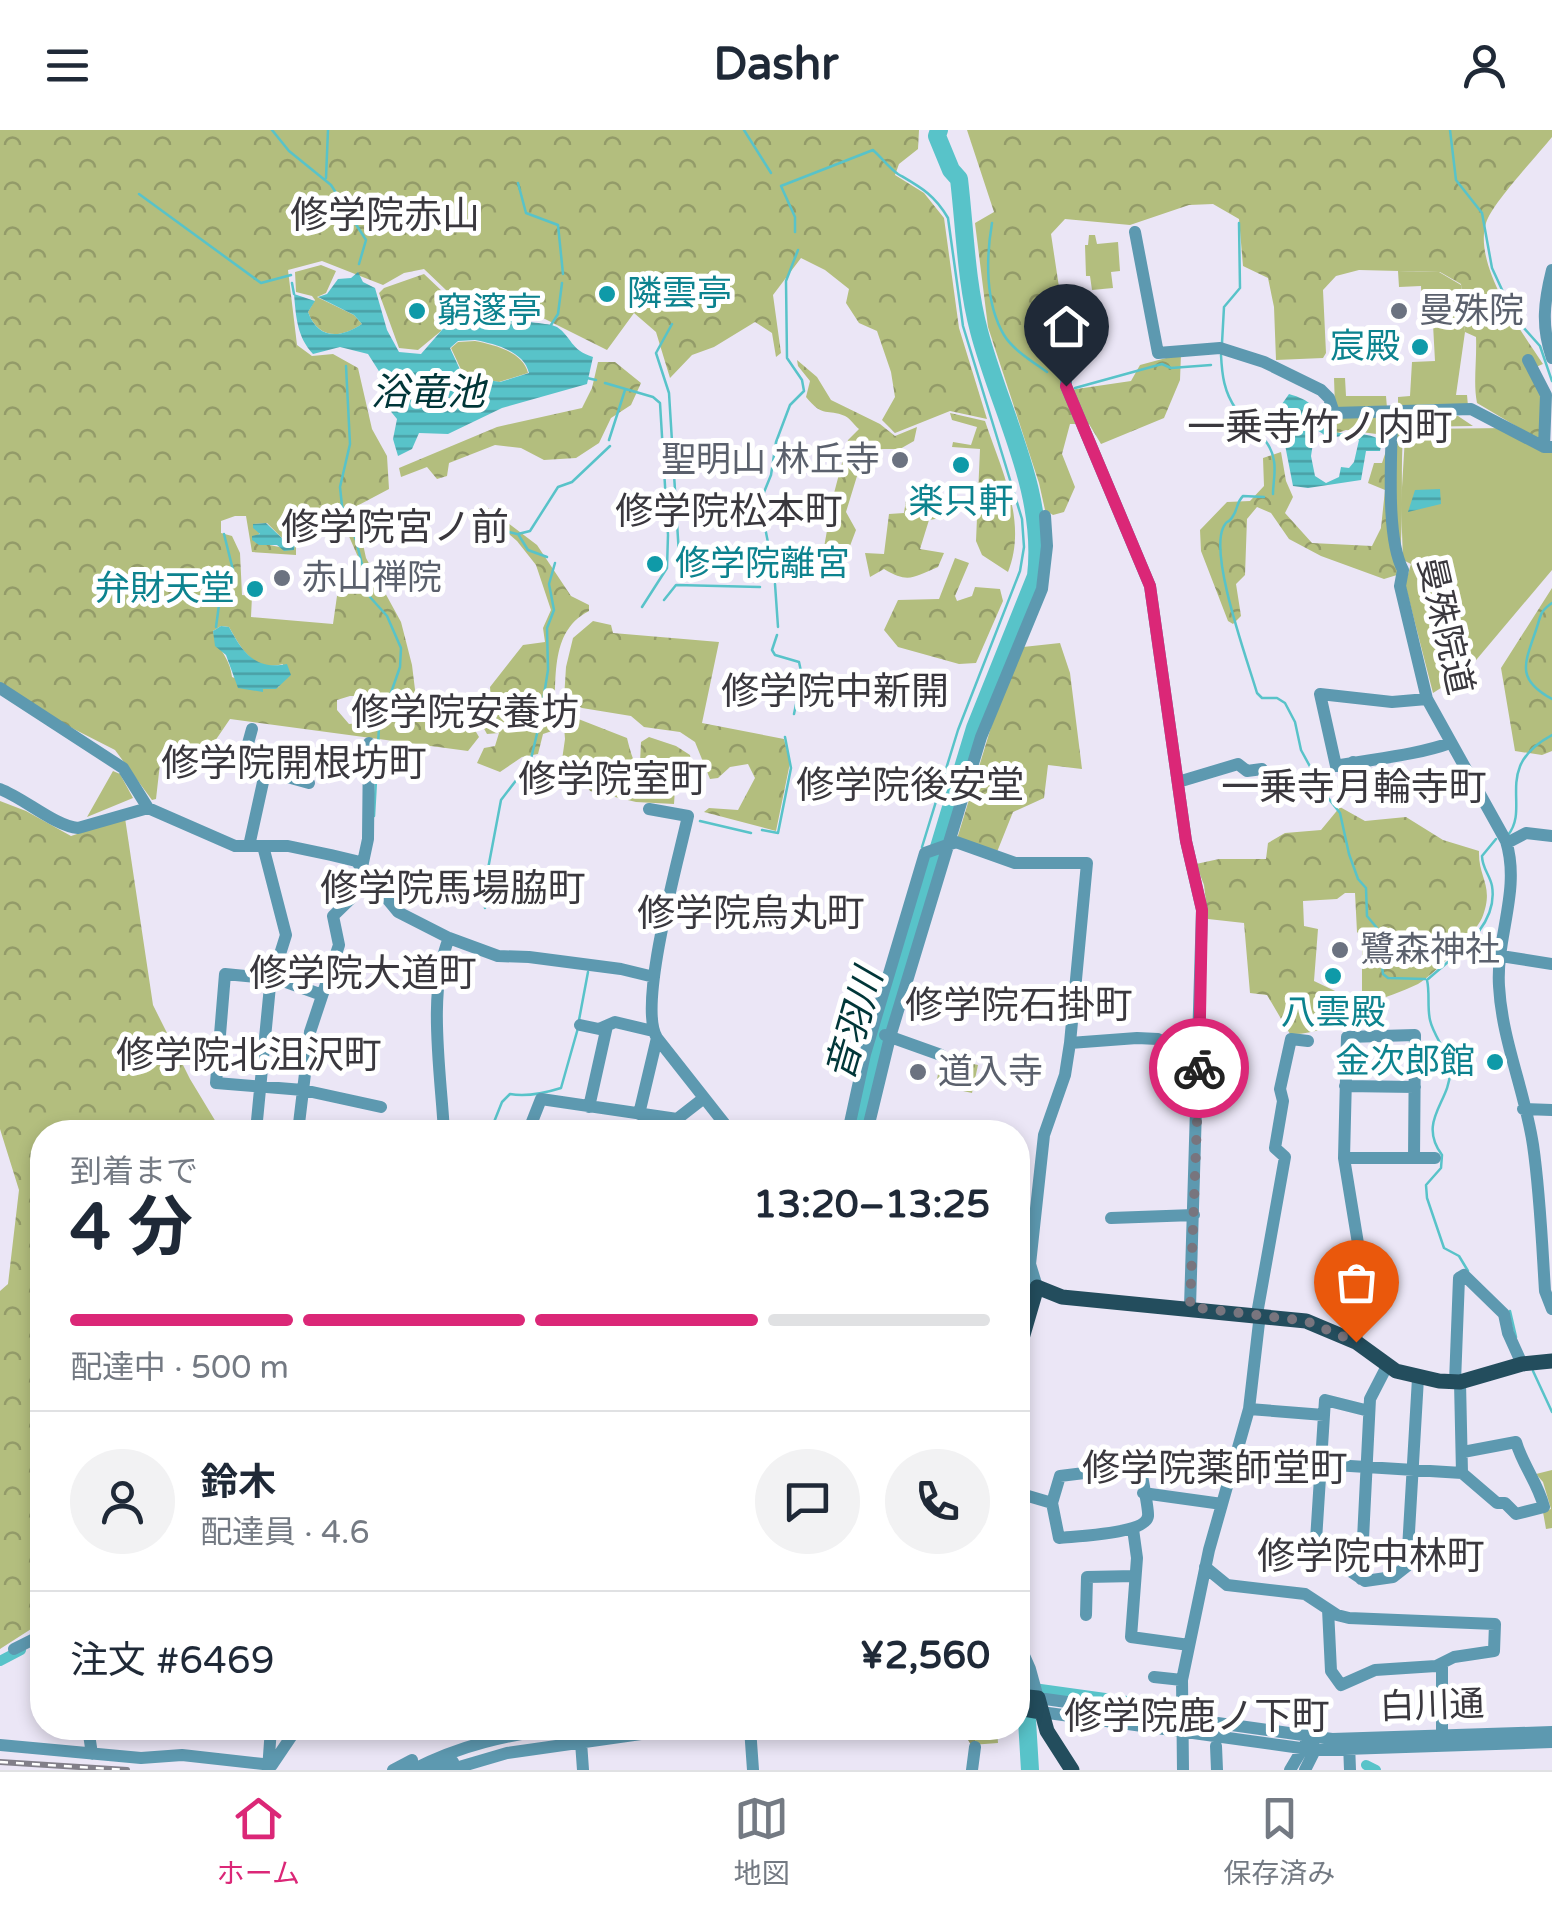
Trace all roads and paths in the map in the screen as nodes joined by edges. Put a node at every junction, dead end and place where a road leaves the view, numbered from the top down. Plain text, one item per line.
1 (1136, 232) dead end
2 (1552, 270) edge
3 (1552, 358) edge
4 (1538, 368) edge
5 (1066, 379) dead end
6 (1392, 412) junction
7 (1548, 447) edge
8 (1044, 516) dead end
9 (0, 688) edge
10 (1427, 699) junction
11 (252, 729) dead end
12 (369, 743) dead end
13 (1450, 743) junction
14 (226, 760) dead end
15 (1354, 762) junction
16 (242, 764) junction
17 (1262, 769) dead end
18 (264, 773) junction
19 (1178, 782) junction
20 (309, 783) dead end
21 (0, 789) edge
22 (1362, 796) dead end
23 (148, 808) junction
24 (649, 809) dead end
25 (1552, 836) edge
26 (1504, 838) junction
27 (946, 845) junction
28 (256, 846) junction
29 (362, 866) junction
30 (369, 881) junction
31 (449, 938) junction
32 (1501, 956) junction
33 (1552, 964) edge
34 (273, 978) junction
35 (654, 978) junction
36 (322, 995) junction
37 (580, 1025) dead end
38 (607, 1026) junction
39 (873, 1031) junction
40 (655, 1034) junction
41 (890, 1037) junction
42 (1308, 1041) dead end
43 (1199, 1042) junction
44 (1070, 1043) junction
45 (941, 1055) dead end
46 (259, 1086) junction
47 (1345, 1086) junction
48 (1415, 1087) junction
49 (303, 1090) junction
50 (704, 1098) junction
51 (381, 1107) dead end
52 (589, 1107) junction
53 (1523, 1109) junction
54 (1552, 1110) edge
55 (639, 1114) junction
56 (257, 1120) edge
57 (299, 1120) edge
58 (443, 1120) edge
59 (533, 1120) edge
60 (721, 1120) edge
61 (851, 1120) edge
62 (870, 1120) edge
63 (1344, 1158) junction
64 (1414, 1158) junction
65 (1435, 1158) dead end
66 (1194, 1215) junction
67 (1111, 1218) dead end
68 (1030, 1264) joint
69 (1037, 1287) junction
70 (1190, 1307) junction
71 (1552, 1308) edge
72 (1030, 1311) edge
73 (1258, 1314) junction
74 (1356, 1342) junction
75 (1552, 1360) edge
76 (1527, 1363) junction
77 (1387, 1366) junction
78 (1418, 1378) junction
79 (1458, 1382) junction
80 (1249, 1408) junction
81 (1369, 1412) junction
82 (1324, 1414) junction
83 (1463, 1452) junction
84 (1236, 1460) junction
85 (1320, 1465) junction
86 (1366, 1468) junction
87 (1411, 1470) junction
88 (1462, 1472) junction
89 (1143, 1493) junction
90 (1030, 1497) edge
91 (1052, 1503) junction
92 (1222, 1504) junction
93 (1133, 1529) junction
94 (1205, 1567) junction
95 (1135, 1576) junction
96 (1361, 1578) junction
97 (1328, 1608) junction
98 (1086, 1616) dead end
99 (30, 1642) edge
100 (1189, 1645) junction
101 (14, 1649) dead end
102 (1442, 1664) junction
103 (1154, 1677) dead end
104 (1182, 1680) junction
105 (1030, 1700) edge
106 (1030, 1703) edge
107 (1182, 1726) junction
108 (1552, 1732) edge
109 (1442, 1736) junction
110 (90, 1740) edge
111 (270, 1740) edge
112 (289, 1740) edge
113 (460, 1740) edge
114 (506, 1740) edge
115 (525, 1740) edge
116 (597, 1740) edge
117 (751, 1740) edge
118 (581, 1742) junction
119 (1552, 1742) edge
120 (488, 1744) junction
121 (1349, 1744) junction
122 (0, 1745) edge
123 (1309, 1745) junction
124 (1216, 1746) dead end
125 (975, 1748) dead end
126 (92, 1754) junction
127 (415, 1761) edge
128 (268, 1767) edge
129 (392, 1770) edge
130 (432, 1770) edge
131 (448, 1770) edge
132 (583, 1770) edge
133 (753, 1770) edge
134 (972, 1770) edge
135 (1072, 1770) edge
136 (1183, 1770) edge
137 (1217, 1770) edge
138 (1290, 1770) edge
139 (1305, 1770) edge
140 (1350, 1770) edge

1 - 6 street
2 - 3 street
4 - 7 street
5 - 19 street
6 - 7 street
6 - 10 street, 曼殊院道
8 - 27 street
9 - 23 street
10 - 13 street, 曼殊院道
10 - 15 street
11 - 16 street
12 - 29 street
13 - 15 street
13 - 26 street, 曼殊院道
14 - 16 street
15 - 22 street
16 - 18 street
17 - 19 street
18 - 20 street
18 - 28 street
19 - 43 street
21 - 23 street
23 - 28 street
24 - 35 street
25 - 26 street
26 - 32 street, 曼殊院道
27 - 39 street
27 - 41 street
27 - 44 street
28 - 29 street
28 - 34 street
29 - 30 street
30 - 31 street
30 - 36 street
31 - 35 street
31 - 58 street
32 - 33 street
32 - 53 street, 曼殊院道
34 - 36 street
34 - 46 street
34 - 46 street
35 - 40 street
36 - 49 street
37 - 38 street
38 - 40 street
38 - 52 street
39 - 41 street
39 - 61 street
40 - 50 street
40 - 55 street
41 - 45 street
41 - 62 street
42 - 73 street
43 - 44 street
43 - 66 street
44 - 68 street
46 - 49 street
46 - 56 street
47 - 48 street
47 - 48 street
47 - 63 street
48 - 64 street
49 - 51 street
49 - 57 street
50 - 55 street
50 - 60 street
52 - 55 street
52 - 59 street
53 - 54 street
53 - 71 street, 曼殊院道
63 - 64 street
63 - 74 street
64 - 65 street
66 - 67 street
66 - 70 street
68 - 69 street
69 - 70 main road
69 - 72 main road
70 - 73 main road
73 - 74 main road
73 - 80 street
74 - 77 main road
75 - 76 main road
76 - 79 main road
76 - 79 street
77 - 78 main road
77 - 81 street
78 - 79 main road
78 - 87 street
79 - 83 street
80 - 82 street
80 - 84 street
81 - 82 street
81 - 86 street
82 - 85 street
83 - 88 street
83 - 88 street
84 - 85 street
84 - 92 street
85 - 86 street
85 - 96 street
86 - 87 street
86 - 96 street
87 - 88 street
87 - 96 street
89 - 91 street
89 - 92 street
89 - 93 street
90 - 91 street
91 - 93 street
92 - 94 street
93 - 95 street
94 - 97 street
94 - 100 street
95 - 98 street
95 - 100 street
97 - 102 street
97 - 102 street
99 - 101 street
100 - 104 street
102 - 109 street
103 - 104 street
104 - 107 street
105 - 107 street, 白川通
106 - 135 main road
107 - 123 street, 白川通
107 - 136 street
108 - 109 street, 白川通
109 - 121 street, 白川通
110 - 126 street
111 - 128 street
112 - 128 street
113 - 127 street
114 - 120 street
115 - 120 street
116 - 118 street
117 - 133 street
118 - 131 street
118 - 132 street
119 - 121 street, 白川通
120 - 127 street
120 - 130 street
121 - 123 street, 白川通
121 - 140 street
122 - 126 street
123 - 138 street
123 - 139 street
124 - 137 street
125 - 134 street
126 - 128 street
127 - 129 street
127 - 130 street

